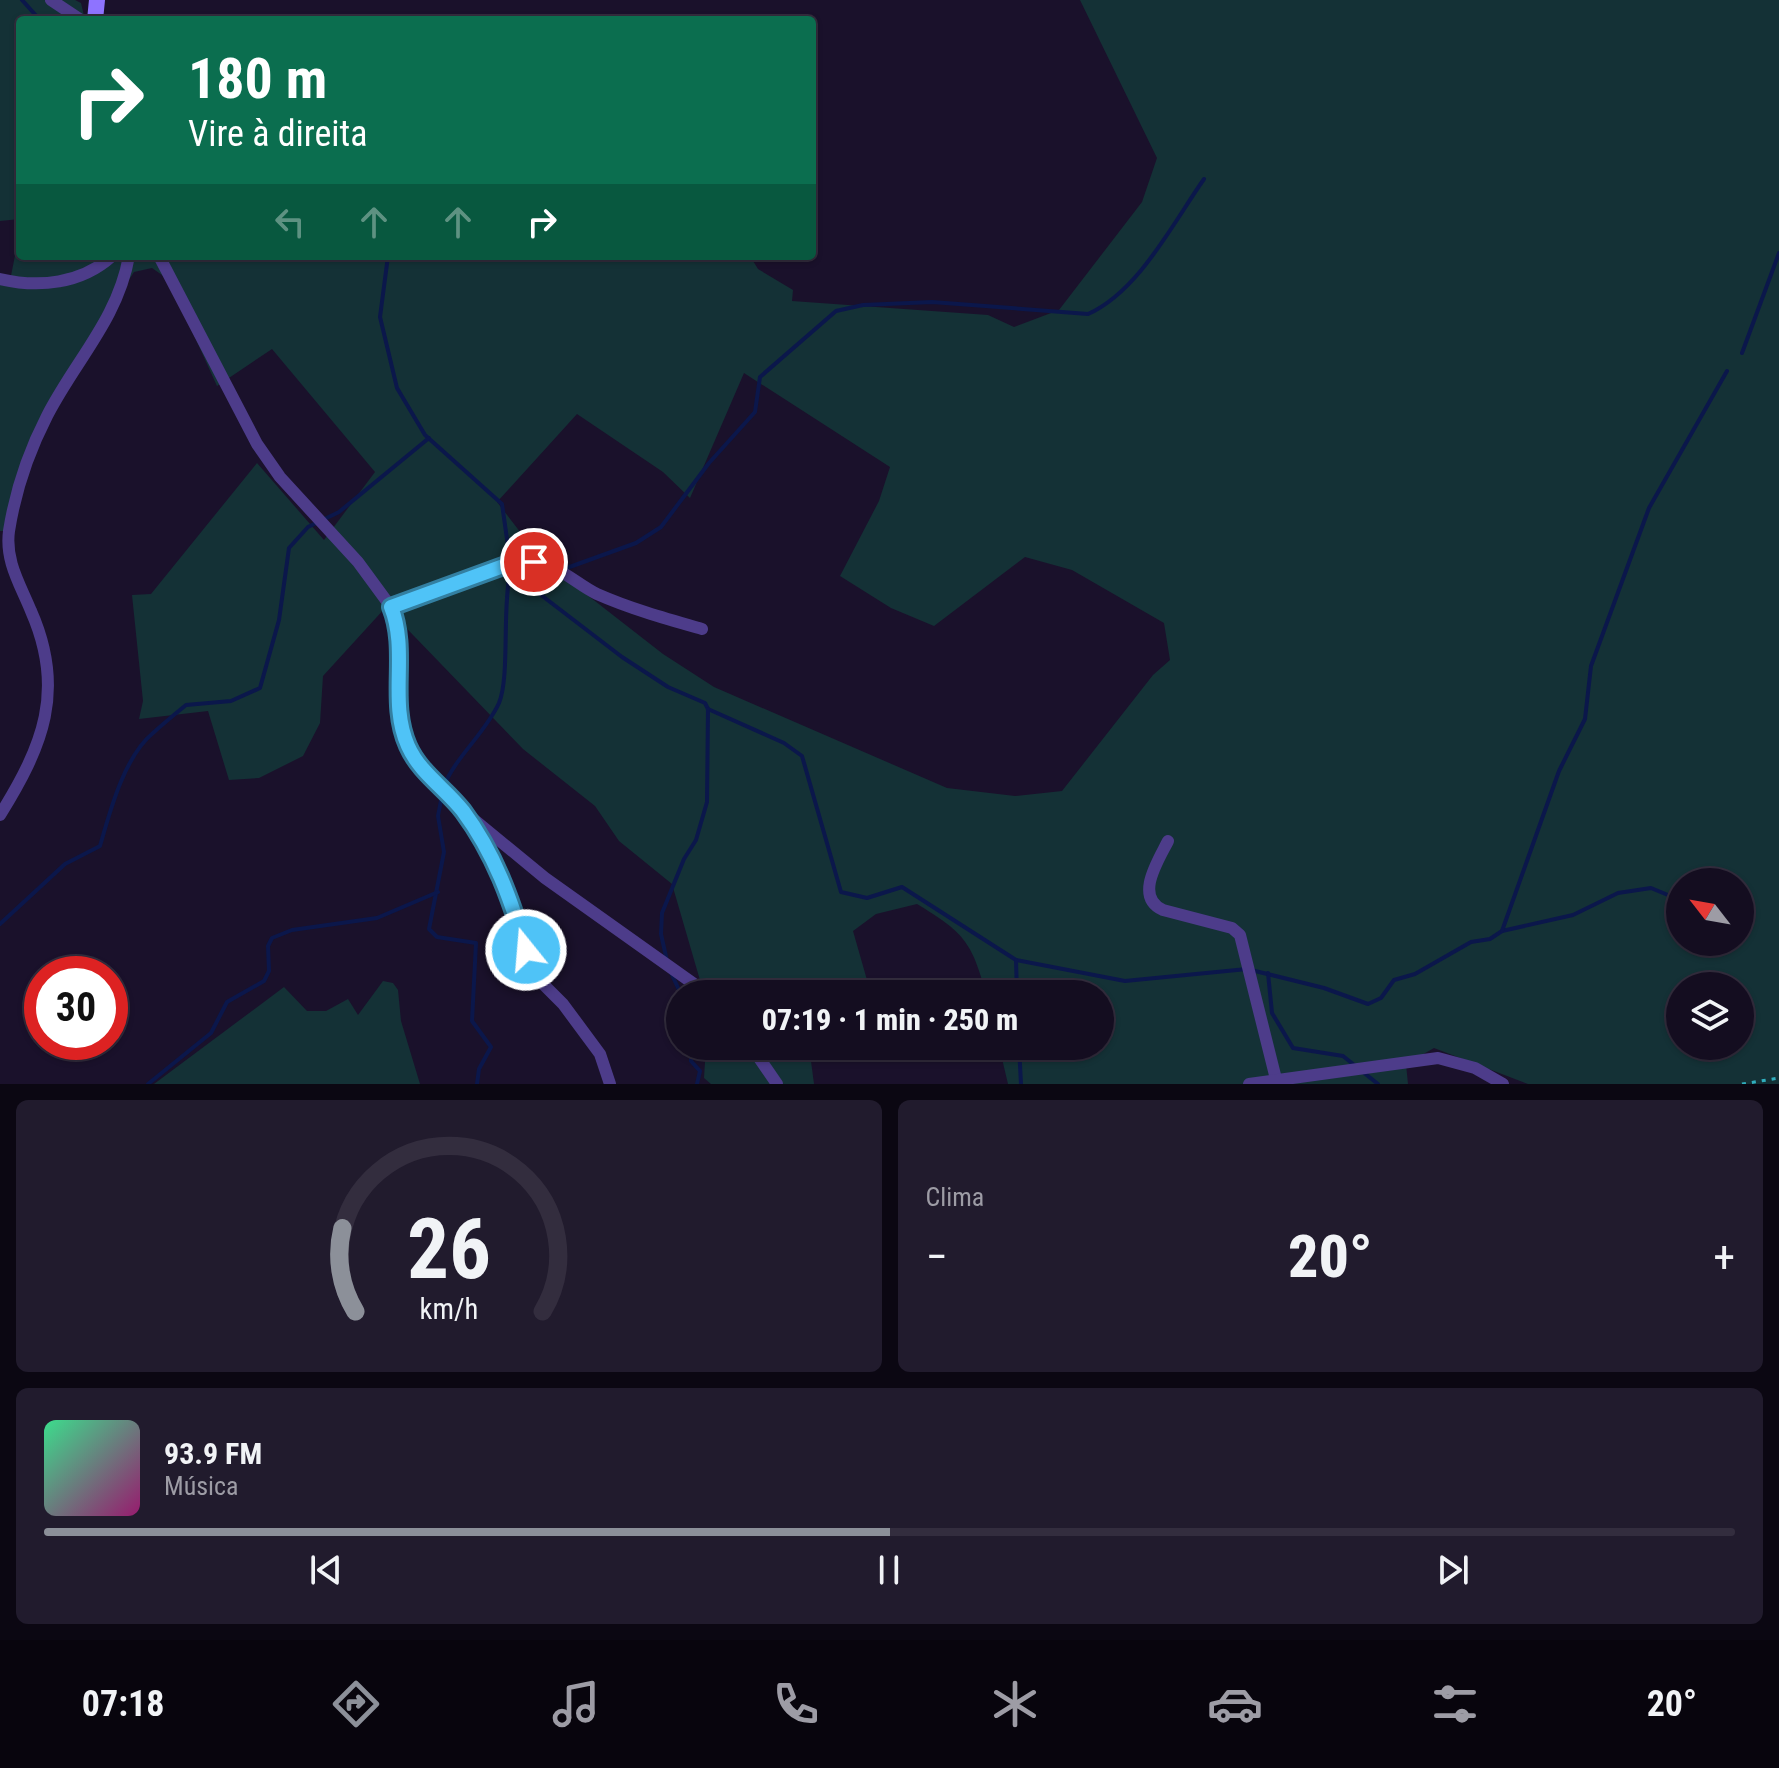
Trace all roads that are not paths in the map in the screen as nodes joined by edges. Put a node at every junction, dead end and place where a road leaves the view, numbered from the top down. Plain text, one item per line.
1 (51, 0) edge
2 (75, 16) edge
3 (106, 260) edge
4 (128, 260) edge
5 (161, 260) edge
6 (0, 279) edge
7 (391, 607) junction
8 (702, 629) dead end
9 (461, 809) junction
10 (0, 815) edge
11 (1168, 841) dead end
12 (688, 980) edge
13 (761, 1060) edge
14 (1276, 1079) junction
15 (610, 1084) edge
16 (777, 1084) edge
17 (1249, 1084) edge
18 (1503, 1084) edge

1 - 2 street
3 - 6 street
4 - 10 street
5 - 7 street
7 - 8 street
7 - 9 street
9 - 12 street
9 - 15 street
11 - 14 street
13 - 16 street
14 - 17 street
14 - 18 street

